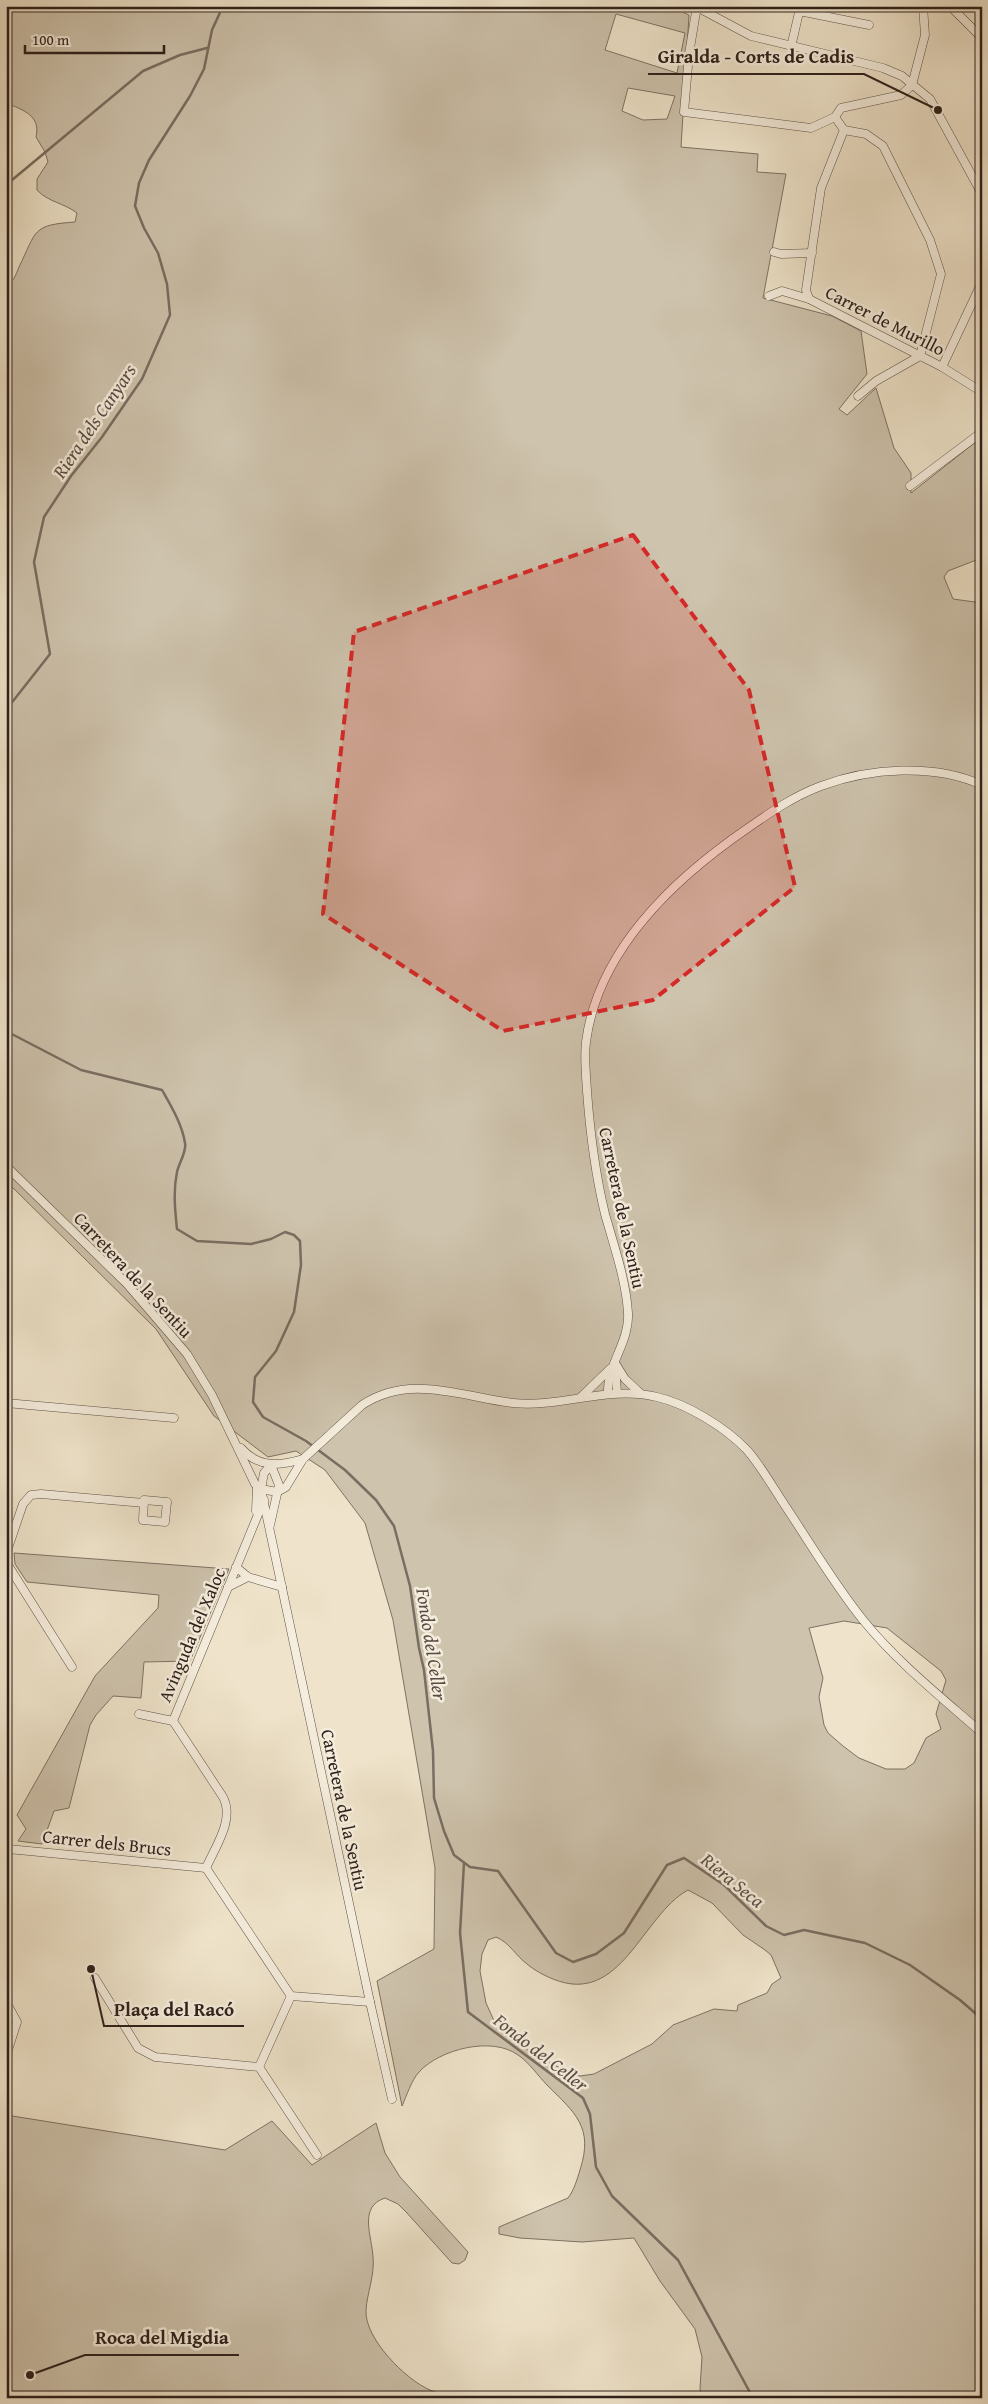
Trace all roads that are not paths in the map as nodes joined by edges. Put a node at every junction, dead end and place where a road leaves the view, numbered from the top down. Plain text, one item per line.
1 (923, 6) edge
2 (950, 6) edge
3 (696, 7) edge
4 (799, 8) edge
5 (869, 25) dead end
6 (982, 38) edge
7 (791, 47) junction
8 (912, 85) junction
9 (835, 117) junction
10 (844, 130) junction
11 (982, 194) edge
12 (774, 252) dead end
13 (812, 253) junction
14 (982, 282) edge
15 (770, 296) dead end
16 (809, 299) junction
17 (920, 356) junction
18 (942, 366) junction
19 (982, 392) edge
20 (858, 396) dead end
21 (982, 432) edge
22 (910, 486) dead end
23 (982, 785) edge
24 (6, 1166) edge
25 (615, 1363) junction
26 (608, 1394) junction
27 (617, 1394) junction
28 (640, 1394) junction
29 (580, 1397) junction
30 (6, 1403) edge
31 (174, 1418) dead end
32 (236, 1443) junction
33 (302, 1460) junction
34 (271, 1465) junction
35 (259, 1487) junction
36 (277, 1492) junction
37 (264, 1500) junction
38 (144, 1503) dead end
39 (256, 1517) junction
40 (269, 1527) junction
41 (6, 1554) edge
42 (6, 1562) edge
43 (236, 1567) junction
44 (248, 1578) junction
45 (228, 1587) junction
46 (282, 1588) junction
47 (72, 1667) dead end
48 (139, 1714) dead end
49 (172, 1721) junction
50 (982, 1733) edge
51 (7, 1849) edge
52 (206, 1868) junction
53 (95, 1978) dead end
54 (291, 1996) junction
55 (6, 2002) edge
56 (370, 2002) junction
57 (6, 2056) edge
58 (259, 2066) junction
59 (392, 2099) dead end
60 (317, 2155) dead end

1 - 8 street
2 - 6 street
3 - 7 street
3 - 9 street
4 - 5 street
4 - 7 street
7 - 8 street
8 - 9 street
8 - 11 street
9 - 10 street
10 - 13 street
10 - 17 street
12 - 13 street
13 - 16 street
14 - 18 street
15 - 16 street, Carrer de Murillo
16 - 17 street, Carrer de Murillo
17 - 18 street, Carrer de Murillo
17 - 20 street
18 - 19 street, Carrer de Murillo
21 - 22 street
23 - 25 street, Carretera de la Sentiu
24 - 32 street, Carretera de la Sentiu
25 - 26 street, Carretera de la Sentiu
25 - 27 street, Carretera de la Sentiu
25 - 28 street
25 - 29 street, Carretera de la Sentiu
26 - 27 street
26 - 29 street
27 - 28 street
28 - 50 street
29 - 33 street
30 - 31 street
32 - 34 street
32 - 35 street, Carretera de la Sentiu
33 - 34 street
33 - 36 street
34 - 35 street
34 - 36 street
35 - 36 street
35 - 37 street
35 - 39 street, Avinguda del Xaloc
36 - 40 street
37 - 39 street, Avinguda del Xaloc
37 - 40 street
38 - 41 street
39 - 43 street, Avinguda del Xaloc
40 - 46 street, Carretera de la Sentiu
42 - 47 street
43 - 44 street
43 - 45 street, Avinguda del Xaloc
44 - 45 street
44 - 46 street
45 - 49 street, Avinguda del Xaloc
46 - 56 street, Carretera de la Sentiu
48 - 49 street
49 - 52 street, Avinguda del Xaloc
51 - 52 street, Carrer dels Brucs
52 - 54 street
53 - 58 street
54 - 56 street
54 - 58 street
55 - 57 street
56 - 59 street, Carretera de la Sentiu
58 - 60 street

